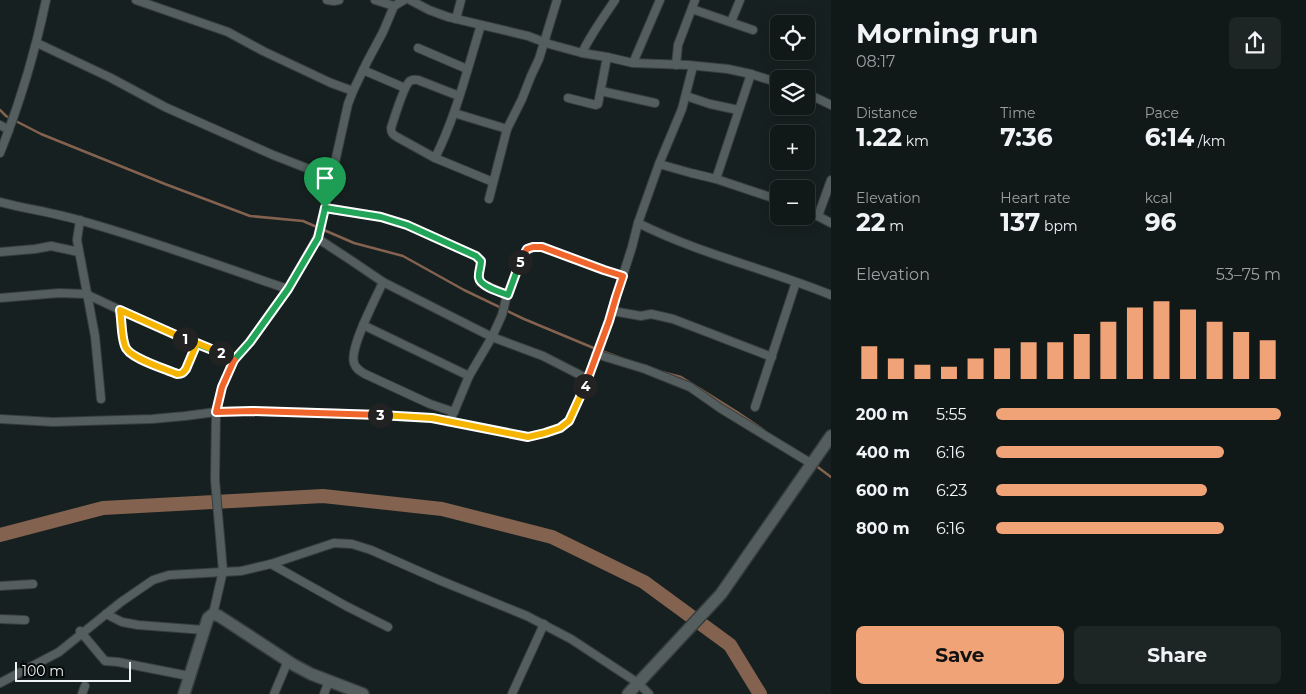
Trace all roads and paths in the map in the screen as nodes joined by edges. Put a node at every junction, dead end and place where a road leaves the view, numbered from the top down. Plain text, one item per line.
1 (46, 0) edge
2 (136, 0) edge
3 (327, 0) edge
4 (339, 0) edge
5 (375, 0) edge
6 (404, 0) edge
7 (410, 0) edge
8 (461, 0) edge
9 (557, 0) edge
10 (615, 0) edge
11 (660, 0) edge
12 (695, 0) edge
13 (740, 0) edge
14 (394, 6) junction
15 (692, 9) junction
16 (456, 19) junction
17 (731, 22) junction
18 (481, 25) junction
19 (753, 30) dead end
20 (543, 42) junction
21 (37, 43) junction
22 (418, 48) dead end
23 (582, 53) junction
24 (607, 57) junction
25 (633, 63) junction
26 (676, 65) junction
27 (692, 66) junction
28 (468, 69) junction
29 (363, 70) junction
30 (750, 74) junction
31 (770, 80) edge
32 (405, 88) junction
33 (353, 91) junction
34 (601, 91) junction
35 (459, 96) junction
36 (686, 96) junction
37 (815, 97) edge
38 (568, 98) dead end
39 (655, 103) dead end
40 (831, 105) edge
41 (738, 110) junction
42 (454, 113) junction
43 (0, 125) edge
44 (10, 128) junction
45 (507, 129) junction
46 (0, 153) edge
47 (435, 158) junction
48 (659, 164) junction
49 (332, 178) junction
50 (716, 179) junction
51 (831, 180) edge
52 (493, 182) junction
53 (770, 197) edge
54 (489, 199) dead end
55 (0, 202) edge
56 (325, 211) junction
57 (815, 214) edge
58 (818, 216) junction
59 (80, 220) junction
60 (638, 222) junction
61 (831, 223) edge
62 (318, 236) junction
63 (0, 252) edge
64 (79, 252) junction
65 (623, 276) junction
66 (383, 282) junction
67 (796, 282) junction
68 (288, 289) junction
69 (86, 294) junction
70 (831, 295) edge
71 (507, 297) junction
72 (0, 298) edge
73 (120, 310) junction
74 (612, 310) junction
75 (362, 325) junction
76 (492, 337) junction
77 (197, 343) junction
78 (596, 356) junction
79 (772, 357) junction
80 (234, 360) junction
81 (469, 376) junction
82 (588, 378) junction
83 (101, 399) dead end
84 (755, 407) dead end
85 (216, 412) junction
86 (454, 412) junction
87 (0, 419) edge
88 (448, 422) junction
89 (831, 436) edge
90 (809, 468) junction
91 (271, 564) junction
92 (223, 571) junction
93 (33, 584) dead end
94 (0, 586) edge
95 (106, 614) junction
96 (213, 614) junction
97 (0, 619) edge
98 (25, 620) dead end
99 (544, 624) junction
100 (388, 627) dead end
101 (204, 630) junction
102 (81, 631) junction
103 (288, 661) junction
104 (189, 676) junction
105 (329, 681) junction
106 (0, 683) edge
107 (638, 683) junction
108 (85, 686) dead end
109 (82, 694) edge
110 (184, 694) edge
111 (274, 694) edge
112 (324, 694) edge
113 (363, 694) edge
114 (512, 694) edge
115 (628, 694) edge
116 (649, 694) edge

1 - 21 street
2 - 33 street
3 - 4 street
5 - 14 street
6 - 14 street
7 - 16 street
8 - 16 street
9 - 20 street
10 - 23 street
11 - 25 street
12 - 15 street
13 - 17 street
14 - 29 street
15 - 17 street
15 - 26 street
16 - 18 street
17 - 19 street
18 - 20 street
18 - 28 street
20 - 23 street
20 - 45 street
21 - 44 street
21 - 49 street
22 - 28 street
23 - 24 street
24 - 25 street
24 - 34 street
25 - 26 street
26 - 27 street
27 - 30 street
27 - 36 street
28 - 35 street
29 - 32 street
29 - 33 street
30 - 31 street
30 - 41 street
32 - 35 street
32 - 47 street
33 - 49 street
34 - 38 street
34 - 39 street
35 - 42 street
36 - 41 street
36 - 48 street
37 - 40 street
41 - 50 street
42 - 45 street
42 - 47 street
43 - 44 street
44 - 46 street
45 - 52 street
47 - 52 street
48 - 50 street
48 - 60 street
49 - 56 street
50 - 53 street
51 - 58 street
52 - 54 street
55 - 59 street
56 - 62 street
56 - 71 street
57 - 58 street
58 - 61 street
59 - 64 street
59 - 68 street
60 - 65 street
60 - 67 street
62 - 66 street
62 - 68 street
63 - 64 street
64 - 69 street
65 - 71 street
65 - 74 street
66 - 75 street
66 - 76 street
67 - 70 street
67 - 79 street
68 - 80 street
69 - 72 street
69 - 73 street
69 - 83 street
71 - 76 street
73 - 77 street
73 - 77 street
74 - 78 street
74 - 79 street
75 - 81 street
75 - 86 street
76 - 81 street
76 - 82 street
77 - 80 street
78 - 82 street
78 - 90 street
79 - 84 street
80 - 85 street
81 - 86 street
82 - 88 street
85 - 87 street
85 - 88 street
85 - 92 street
86 - 88 street
89 - 90 street
90 - 107 street
91 - 92 street
91 - 99 street
91 - 100 street
92 - 95 street
92 - 96 street
93 - 94 street
95 - 101 street
95 - 102 street
96 - 101 street
96 - 103 street
97 - 98 street
99 - 107 street
99 - 114 street
101 - 104 street
102 - 104 street
102 - 106 street
103 - 105 street
103 - 111 street
104 - 110 street
105 - 112 street
105 - 113 street
107 - 115 street
107 - 116 street
108 - 109 street

